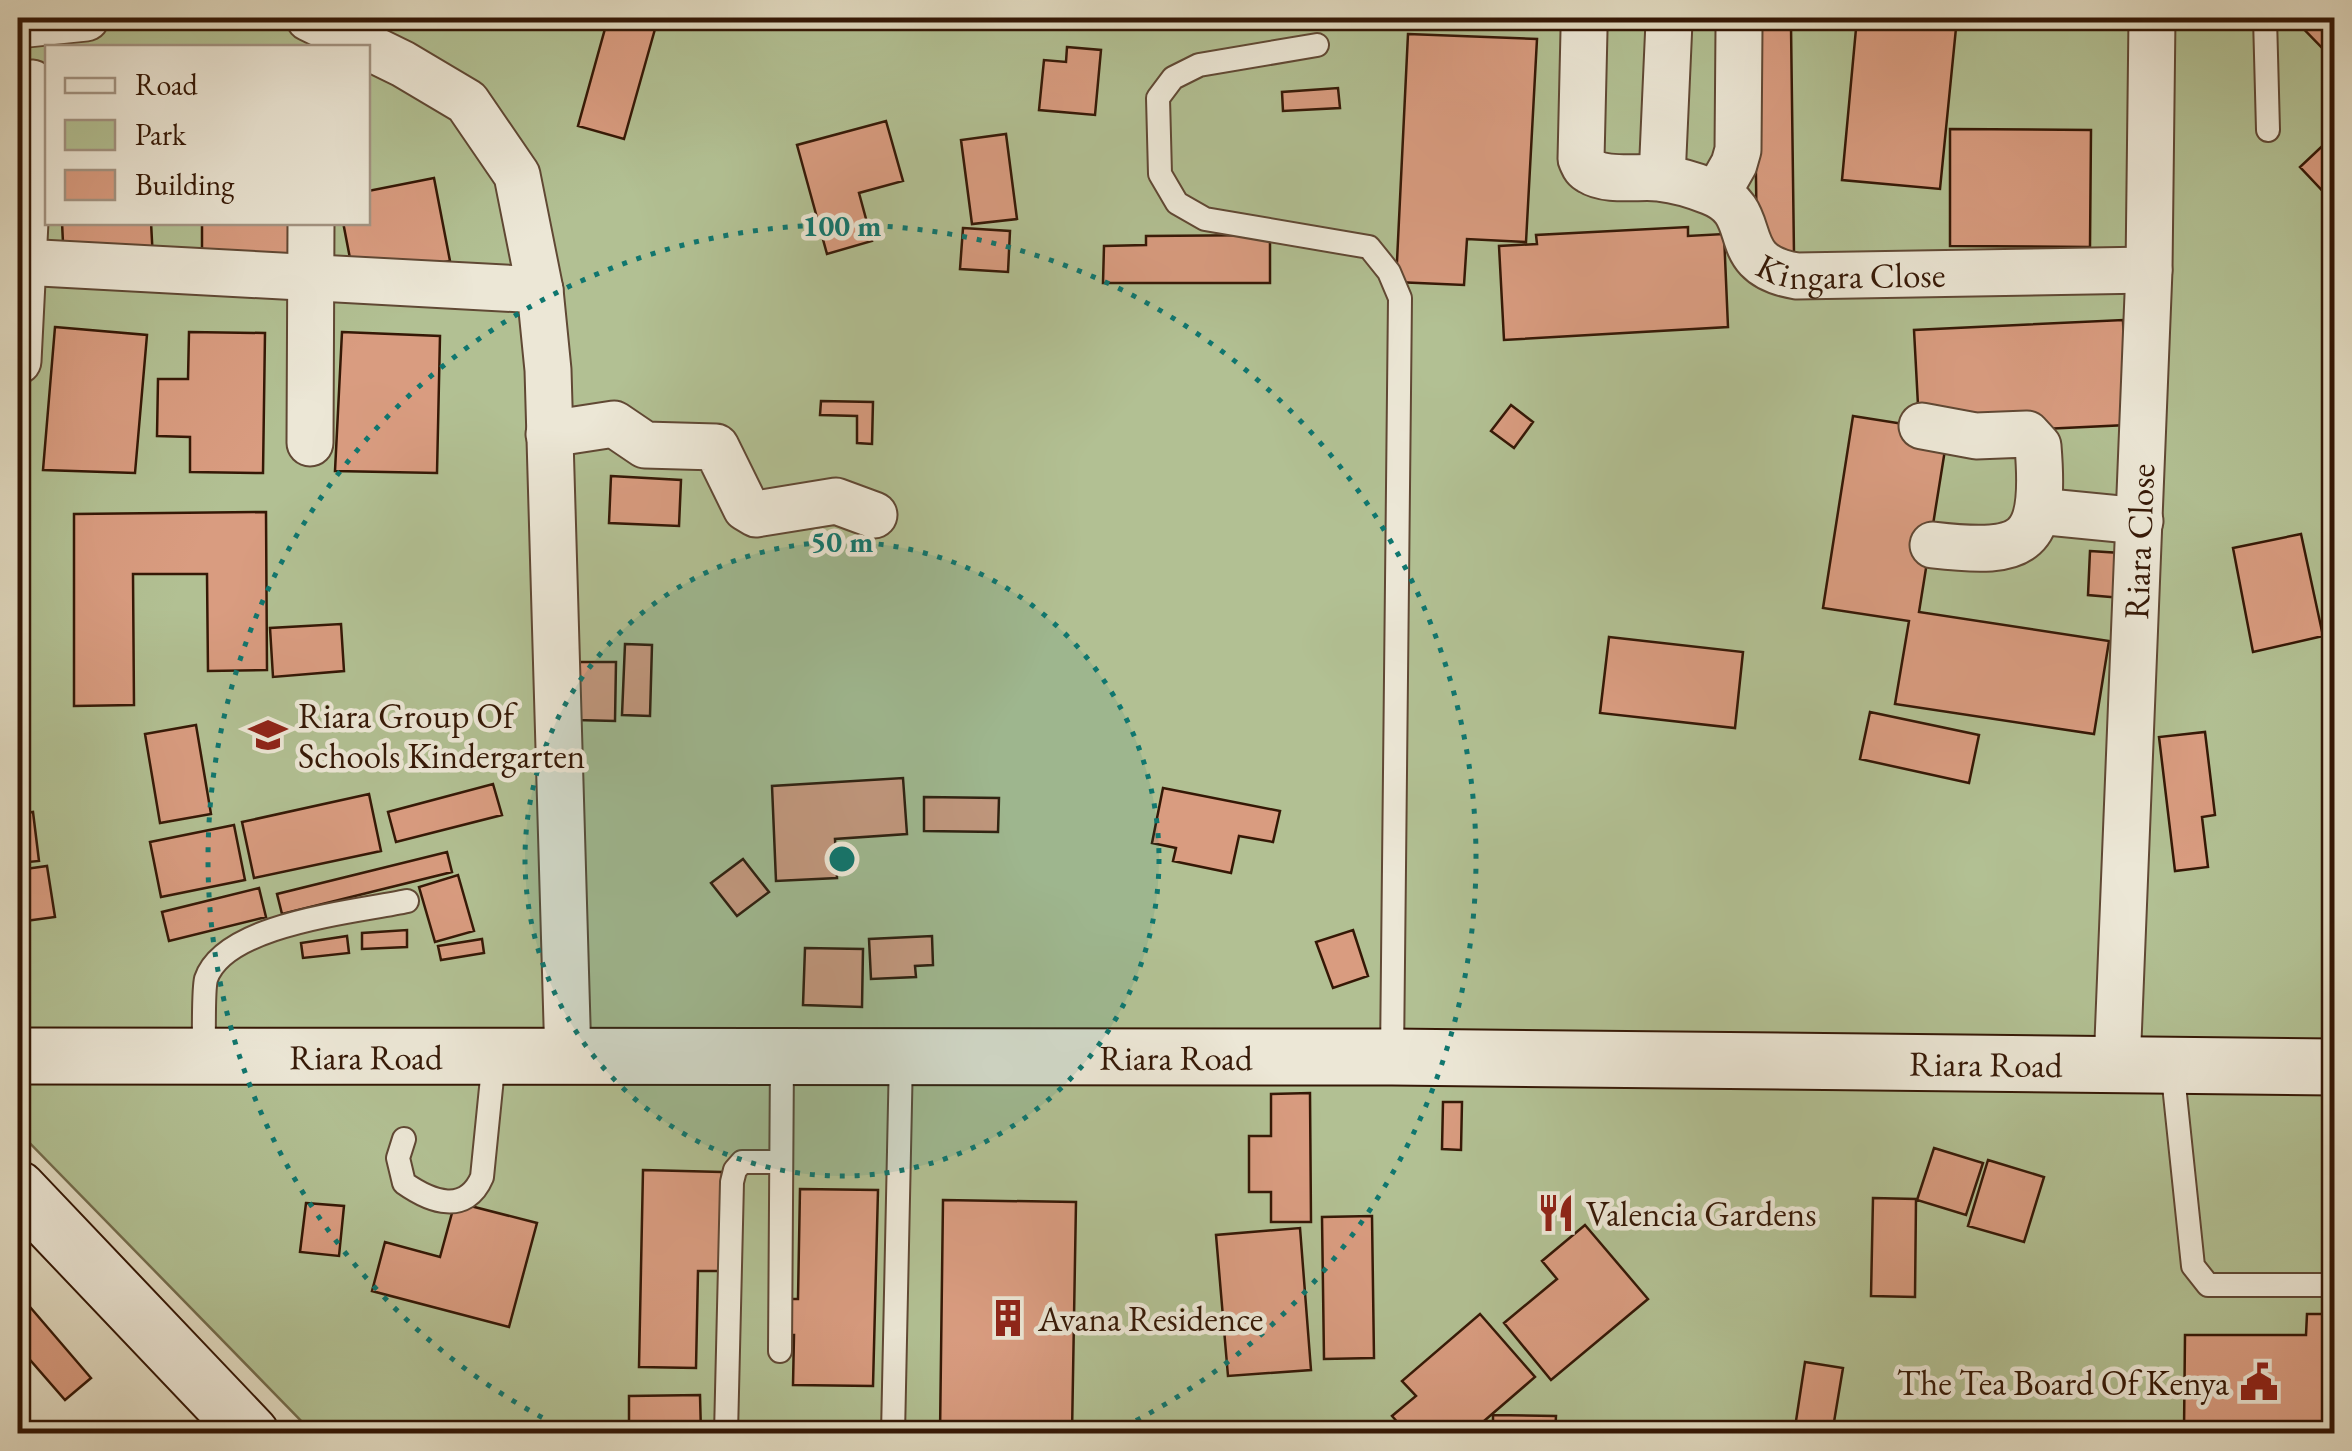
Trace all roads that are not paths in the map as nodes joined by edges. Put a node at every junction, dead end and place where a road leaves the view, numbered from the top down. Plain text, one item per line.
1 (86, 18) edge
2 (308, 18) edge
3 (2152, 18) edge
4 (2265, 18) edge
5 (1669, 22) dead end
6 (18, 25) edge
7 (1740, 30) dead end
8 (1584, 31) dead end
9 (364, 45) edge
10 (1317, 45) dead end
11 (370, 48) edge
12 (32, 83) dead end
13 (2268, 130) dead end
14 (1662, 178) junction
15 (1717, 194) junction
16 (311, 225) edge
17 (22, 262) junction
18 (2149, 270) junction
19 (309, 278) junction
20 (540, 290) junction
21 (18, 360) edge
22 (1922, 426) dead end
23 (550, 434) junction
24 (310, 444) dead end
25 (2038, 511) junction
26 (874, 514) dead end
27 (2140, 521) junction
28 (1934, 545) dead end
29 (407, 901) dead end
30 (18, 1056) edge
31 (204, 1056) junction
32 (782, 1057) junction
33 (901, 1057) junction
34 (1392, 1057) junction
35 (494, 1058) junction
36 (568, 1058) junction
37 (2116, 1066) junction
38 (2172, 1066) junction
39 (2334, 1066) edge
40 (404, 1140) dead end
41 (781, 1162) junction
42 (18, 1189) edge
43 (2334, 1285) edge
44 (780, 1350) dead end
45 (251, 1434) edge
46 (726, 1434) edge
47 (893, 1434) edge

1 - 6 street
2 - 9 street
3 - 18 street, Riara Close
4 - 13 lane
5 - 14 street
7 - 15 street
8 - 14 street
10 - 34 lane
11 - 20 street
12 - 17 street
14 - 15 street
15 - 18 street, Kingara Close
16 - 19 street
17 - 19 street
17 - 21 street
18 - 27 street, Riara Close
19 - 20 street
19 - 24 street
20 - 23 street
22 - 25 street
23 - 26 street
23 - 36 street
25 - 27 street
25 - 28 street
27 - 37 street, Riara Close
29 - 31 lane
30 - 31 street, Riara Road
31 - 35 street, Riara Road
32 - 33 street, Riara Road
32 - 36 street, Riara Road
32 - 41 lane
33 - 34 street, Riara Road
33 - 47 lane
34 - 37 street, Riara Road
35 - 36 street, Riara Road
35 - 40 lane
37 - 38 street, Riara Road
38 - 39 street, Riara Road
38 - 43 lane
41 - 44 lane
41 - 46 lane
42 - 45 street

